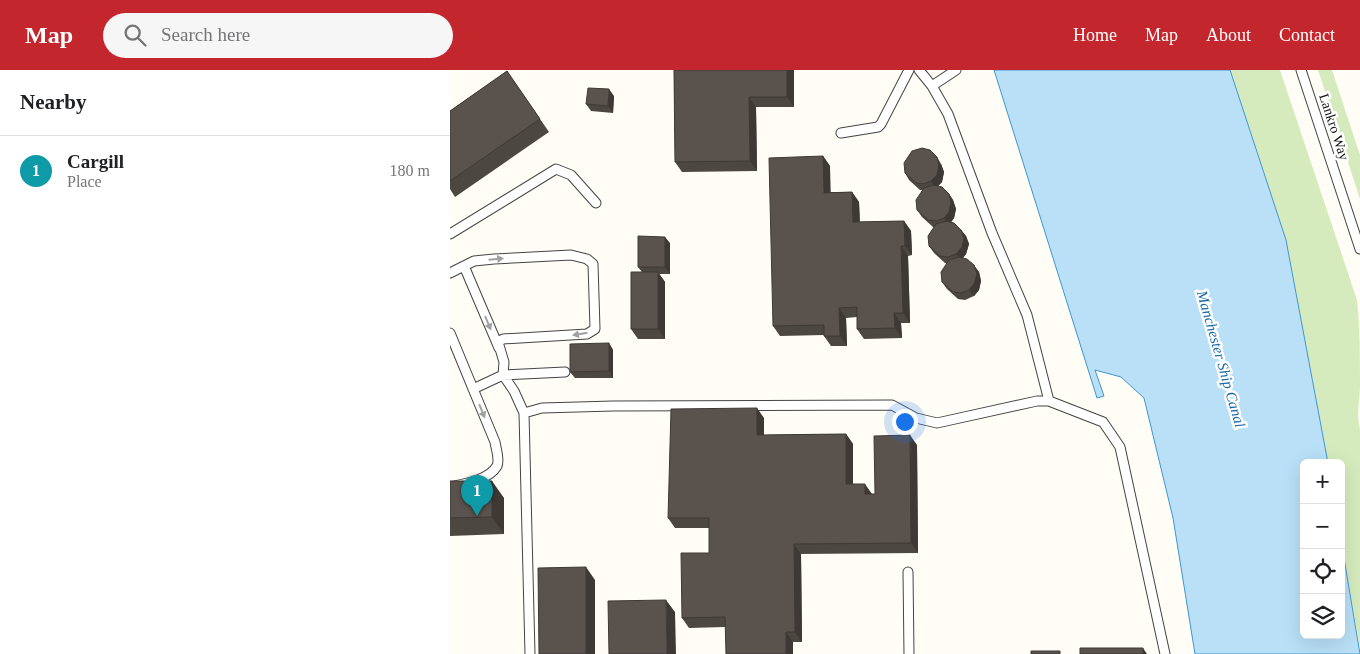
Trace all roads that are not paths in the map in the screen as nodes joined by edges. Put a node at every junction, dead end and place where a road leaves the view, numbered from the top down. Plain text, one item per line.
1 (909, 70) edge
2 (919, 70) edge
3 (956, 70) edge
4 (1301, 70) edge
5 (932, 86) junction
6 (841, 133) dead end
7 (596, 203) dead end
8 (450, 234) edge
9 (1360, 249) edge
10 (464, 266) junction
11 (450, 272) edge
12 (450, 333) edge
13 (499, 348) junction
14 (565, 372) dead end
15 (503, 375) junction
16 (473, 389) junction
17 (1049, 401) junction
18 (524, 413) junction
19 (450, 487) edge
20 (908, 572) dead end
21 (530, 654) edge
22 (909, 654) edge
23 (1165, 654) edge

1 - 6 lane
2 - 5 lane
3 - 5 lane
4 - 9 lane, Lankro Way
5 - 17 lane
7 - 8 lane
10 - 11 lane
10 -> 13 lane
10 -> 13 lane
12 - 16 lane
13 - 15 lane
14 - 15 lane
15 - 16 lane
15 - 18 lane
16 -> 19 lane
17 - 18 lane
17 - 23 lane
18 - 21 lane
20 - 22 lane

